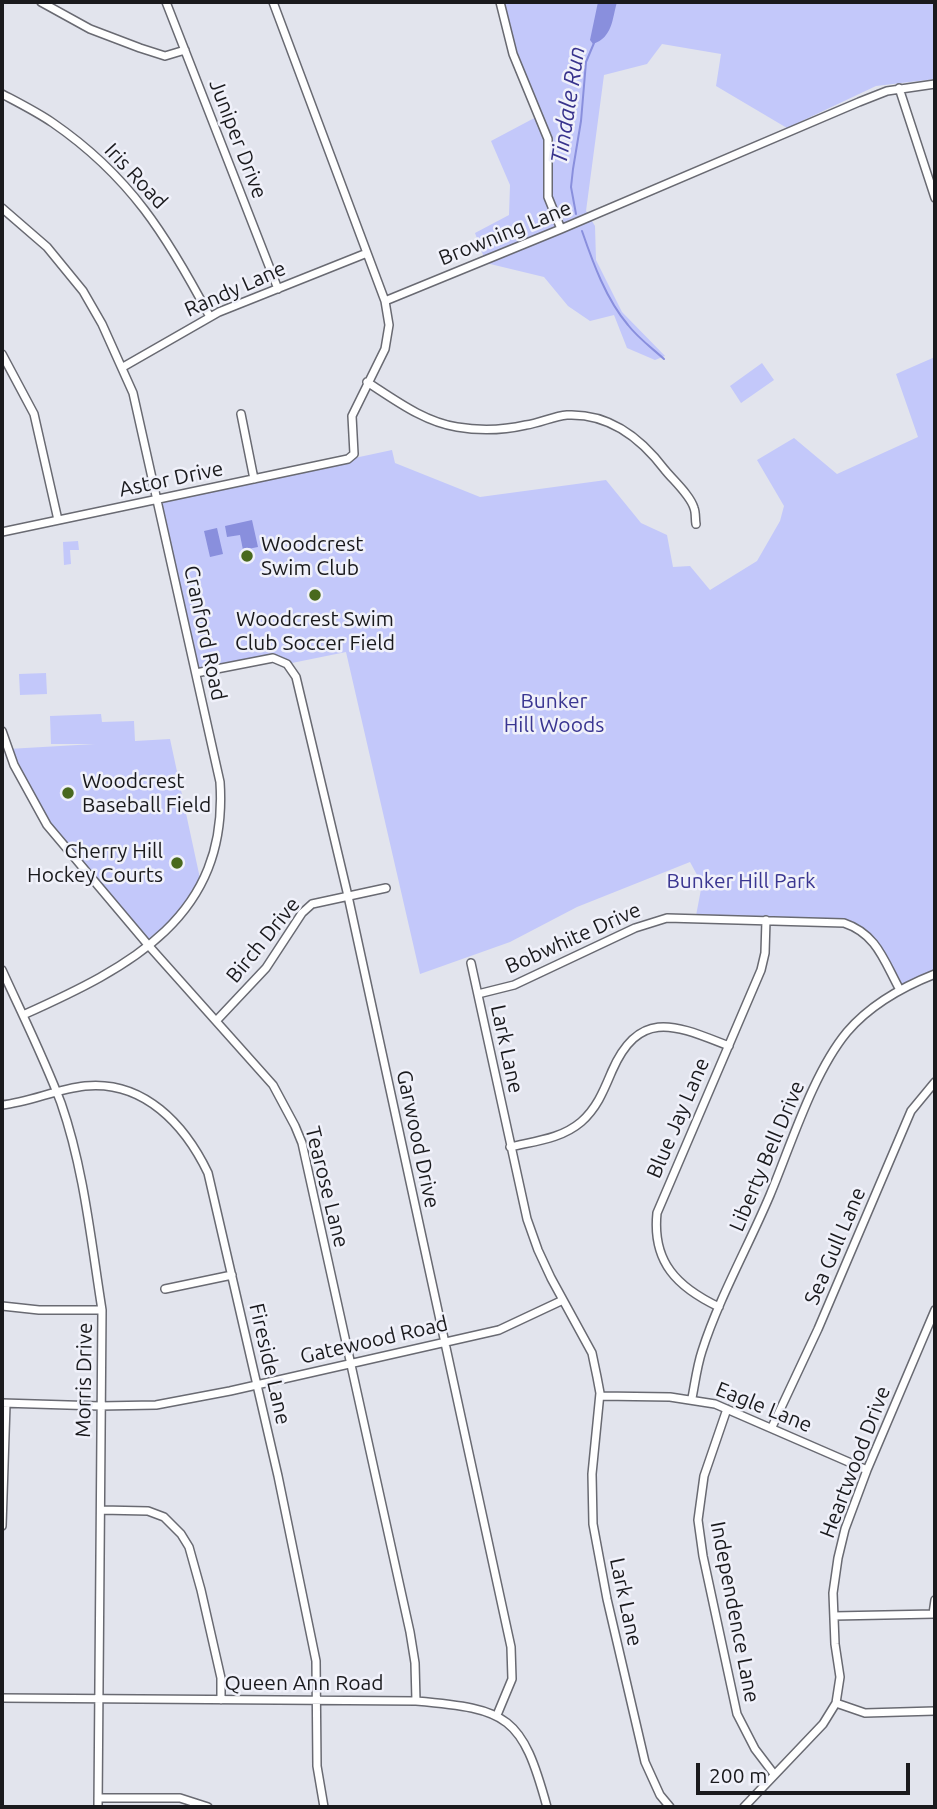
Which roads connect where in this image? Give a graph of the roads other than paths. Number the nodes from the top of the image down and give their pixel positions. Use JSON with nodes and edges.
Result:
{"nodes":[{"id":1,"x":41,"y":2,"type":"edge"},
{"id":2,"x":166,"y":2,"type":"edge"},
{"id":3,"x":273,"y":2,"type":"edge"},
{"id":4,"x":500,"y":2,"type":"edge"},
{"id":5,"x":185,"y":50,"type":"junction"},
{"id":6,"x":935,"y":84,"type":"edge"},
{"id":7,"x":900,"y":88,"type":"junction"},
{"id":8,"x":2,"y":94,"type":"edge"},
{"id":9,"x":935,"y":198,"type":"edge"},
{"id":10,"x":2,"y":208,"type":"edge"},
{"id":11,"x":561,"y":229,"type":"junction"},
{"id":12,"x":367,"y":253,"type":"junction"},
{"id":13,"x":278,"y":289,"type":"junction"},
{"id":14,"x":386,"y":301,"type":"junction"},
{"id":15,"x":210,"y":317,"type":"junction"},
{"id":16,"x":2,"y":354,"type":"edge"},
{"id":17,"x":123,"y":368,"type":"junction"},
{"id":18,"x":367,"y":382,"type":"junction"},
{"id":19,"x":241,"y":414,"type":"dead end"},
{"id":20,"x":254,"y":479,"type":"junction"},
{"id":21,"x":158,"y":500,"type":"junction"},
{"id":22,"x":58,"y":520,"type":"junction"},
{"id":23,"x":696,"y":524,"type":"dead end"},
{"id":24,"x":2,"y":533,"type":"edge"},
{"id":25,"x":196,"y":673,"type":"junction"},
{"id":26,"x":2,"y":731,"type":"edge"},
{"id":27,"x":386,"y":888,"type":"dead end"},
{"id":28,"x":348,"y":896,"type":"junction"},
{"id":29,"x":766,"y":920,"type":"junction"},
{"id":30,"x":149,"y":946,"type":"junction"},
{"id":31,"x":471,"y":963,"type":"dead end"},
{"id":32,"x":2,"y":970,"type":"edge"},
{"id":33,"x":934,"y":977,"type":"edge"},
{"id":34,"x":4,"y":980,"type":"edge"},
{"id":35,"x":900,"y":990,"type":"junction"},
{"id":36,"x":478,"y":994,"type":"junction"},
{"id":37,"x":23,"y":1015,"type":"junction"},
{"id":38,"x":217,"y":1020,"type":"junction"},
{"id":39,"x":729,"y":1046,"type":"junction"},
{"id":40,"x":935,"y":1082,"type":"edge"},
{"id":41,"x":56,"y":1092,"type":"junction"},
{"id":42,"x":2,"y":1105,"type":"edge"},
{"id":43,"x":510,"y":1147,"type":"junction"},
{"id":44,"x":232,"y":1275,"type":"junction"},
{"id":45,"x":165,"y":1289,"type":"dead end"},
{"id":46,"x":563,"y":1300,"type":"junction"},
{"id":47,"x":2,"y":1306,"type":"edge"},
{"id":48,"x":719,"y":1307,"type":"junction"},
{"id":49,"x":102,"y":1310,"type":"junction"},
{"id":50,"x":935,"y":1310,"type":"edge"},
{"id":51,"x":446,"y":1342,"type":"junction"},
{"id":52,"x":351,"y":1363,"type":"junction"},
{"id":53,"x":256,"y":1385,"type":"junction"},
{"id":54,"x":600,"y":1396,"type":"junction"},
{"id":55,"x":692,"y":1398,"type":"junction"},
{"id":56,"x":4,"y":1403,"type":"edge"},
{"id":57,"x":100,"y":1406,"type":"junction"},
{"id":58,"x":727,"y":1409,"type":"junction"},
{"id":59,"x":772,"y":1427,"type":"junction"},
{"id":60,"x":867,"y":1470,"type":"junction"},
{"id":61,"x":101,"y":1510,"type":"junction"},
{"id":62,"x":2,"y":1526,"type":"edge"},
{"id":63,"x":935,"y":1600,"type":"edge"},
{"id":64,"x":934,"y":1614,"type":"edge"},
{"id":65,"x":834,"y":1616,"type":"junction"},
{"id":66,"x":2,"y":1698,"type":"edge"},
{"id":67,"x":99,"y":1699,"type":"junction"},
{"id":68,"x":221,"y":1700,"type":"junction"},
{"id":69,"x":317,"y":1700,"type":"junction"},
{"id":70,"x":416,"y":1701,"type":"junction"},
{"id":71,"x":836,"y":1703,"type":"junction"},
{"id":72,"x":935,"y":1711,"type":"edge"},
{"id":73,"x":497,"y":1715,"type":"junction"},
{"id":74,"x":774,"y":1774,"type":"junction"},
{"id":75,"x":98,"y":1798,"type":"junction"},
{"id":76,"x":98,"y":1807,"type":"edge"},
{"id":77,"x":208,"y":1807,"type":"edge"},
{"id":78,"x":324,"y":1807,"type":"edge"},
{"id":79,"x":547,"y":1807,"type":"edge"},
{"id":80,"x":670,"y":1807,"type":"edge"},
{"id":81,"x":744,"y":1807,"type":"edge"}],
"edges":[{"from":1,"to":5,"type":"street"},
{"from":2,"to":5,"type":"street","name":"Juniper Drive"},
{"from":3,"to":12,"type":"street"},
{"from":4,"to":11,"type":"street"},
{"from":5,"to":13,"type":"street","name":"Juniper Drive"},
{"from":6,"to":7,"type":"street","name":"Browning Lane"},
{"from":7,"to":9,"type":"street"},
{"from":7,"to":11,"type":"street","name":"Browning Lane"},
{"from":8,"to":15,"type":"street","name":"Iris Road"},
{"from":10,"to":17,"type":"street","name":"Cranford Road"},
{"from":11,"to":14,"type":"street","name":"Browning Lane"},
{"from":12,"to":13,"type":"street","name":"Randy Lane"},
{"from":12,"to":14,"type":"street"},
{"from":13,"to":15,"type":"street","name":"Randy Lane"},
{"from":14,"to":18,"type":"street"},
{"from":15,"to":17,"type":"street","name":"Randy Lane"},
{"from":16,"to":22,"type":"street"},
{"from":17,"to":21,"type":"street","name":"Cranford Road"},
{"from":18,"to":20,"type":"street","name":"Astor Drive"},
{"from":18,"to":23,"type":"street"},
{"from":19,"to":20,"type":"street"},
{"from":20,"to":21,"type":"street","name":"Astor Drive"},
{"from":21,"to":22,"type":"street","name":"Astor Drive"},
{"from":21,"to":25,"type":"street","name":"Cranford Road"},
{"from":22,"to":24,"type":"street","name":"Astor Drive"},
{"from":25,"to":28,"type":"street","name":"Garwood Drive"},
{"from":25,"to":30,"type":"street","name":"Cranford Road"},
{"from":26,"to":30,"type":"street","name":"Tearose Lane"},
{"from":27,"to":28,"type":"street","name":"Birch Drive"},
{"from":28,"to":38,"type":"street","name":"Birch Drive"},
{"from":28,"to":51,"type":"street","name":"Garwood Drive"},
{"from":29,"to":35,"type":"street","name":"Bobwhite Drive"},
{"from":29,"to":36,"type":"street","name":"Bobwhite Drive"},
{"from":29,"to":39,"type":"street","name":"Blue Jay Lane"},
{"from":30,"to":37,"type":"street","name":"Cranford Road"},
{"from":30,"to":38,"type":"street","name":"Tearose Lane"},
{"from":31,"to":36,"type":"street","name":"Lark Lane"},
{"from":32,"to":34,"type":"street","name":"Morris Drive"},
{"from":33,"to":35,"type":"street","name":"Liberty Bell Drive"},
{"from":34,"to":37,"type":"street","name":"Morris Drive"},
{"from":35,"to":48,"type":"street","name":"Liberty Bell Drive"},
{"from":36,"to":43,"type":"street","name":"Lark Lane"},
{"from":37,"to":41,"type":"street","name":"Morris Drive"},
{"from":38,"to":52,"type":"street","name":"Tearose Lane"},
{"from":39,"to":43,"type":"street"},
{"from":39,"to":48,"type":"street","name":"Blue Jay Lane"},
{"from":40,"to":59,"type":"street","name":"Sea Gull Lane"},
{"from":41,"to":42,"type":"street","name":"Fireside Lane"},
{"from":41,"to":44,"type":"street","name":"Fireside Lane"},
{"from":41,"to":49,"type":"street","name":"Morris Drive"},
{"from":43,"to":46,"type":"street","name":"Lark Lane"},
{"from":44,"to":45,"type":"street"},
{"from":44,"to":53,"type":"street","name":"Fireside Lane"},
{"from":46,"to":51,"type":"street","name":"Gatewood Road"},
{"from":46,"to":54,"type":"street"},
{"from":47,"to":49,"type":"street"},
{"from":48,"to":55,"type":"street","name":"Liberty Bell Drive"},
{"from":49,"to":57,"type":"street","name":"Morris Drive"},
{"from":50,"to":60,"type":"street","name":"Heartwood Drive"},
{"from":51,"to":52,"type":"street","name":"Gatewood Road"},
{"from":51,"to":73,"type":"street","name":"Garwood Drive"},
{"from":52,"to":53,"type":"street","name":"Gatewood Road"},
{"from":52,"to":70,"type":"street","name":"Tearose Lane"},
{"from":53,"to":57,"type":"street","name":"Gatewood Road"},
{"from":53,"to":69,"type":"street","name":"Fireside Lane"},
{"from":54,"to":55,"type":"street","name":"Eagle Lane"},
{"from":54,"to":80,"type":"street","name":"Lark Lane"},
{"from":55,"to":58,"type":"street","name":"Eagle Lane"},
{"from":56,"to":57,"type":"street","name":"Gatewood Road"},
{"from":56,"to":62,"type":"street"},
{"from":57,"to":61,"type":"street","name":"Morris Drive"},
{"from":58,"to":59,"type":"street","name":"Eagle Lane"},
{"from":58,"to":74,"type":"street","name":"Independence Lane"},
{"from":59,"to":60,"type":"street","name":"Eagle Lane"},
{"from":60,"to":65,"type":"street","name":"Heartwood Drive"},
{"from":61,"to":67,"type":"street","name":"Morris Drive"},
{"from":61,"to":68,"type":"street"},
{"from":63,"to":64,"type":"street"},
{"from":64,"to":65,"type":"street"},
{"from":65,"to":71,"type":"street","name":"Heartwood Drive"},
{"from":66,"to":67,"type":"street","name":"Queen Ann Road"},
{"from":67,"to":68,"type":"street","name":"Queen Ann Road"},
{"from":67,"to":75,"type":"street","name":"Morris Drive"},
{"from":68,"to":69,"type":"street","name":"Queen Ann Road"},
{"from":69,"to":70,"type":"street","name":"Queen Ann Road"},
{"from":69,"to":78,"type":"street","name":"Fireside Lane"},
{"from":70,"to":73,"type":"street","name":"Queen Ann Road"},
{"from":71,"to":72,"type":"street"},
{"from":71,"to":74,"type":"street"},
{"from":73,"to":79,"type":"street","name":"Queen Ann Road"},
{"from":74,"to":81,"type":"street"},
{"from":75,"to":76,"type":"street","name":"Morris Drive"},
{"from":75,"to":77,"type":"street"}]}
